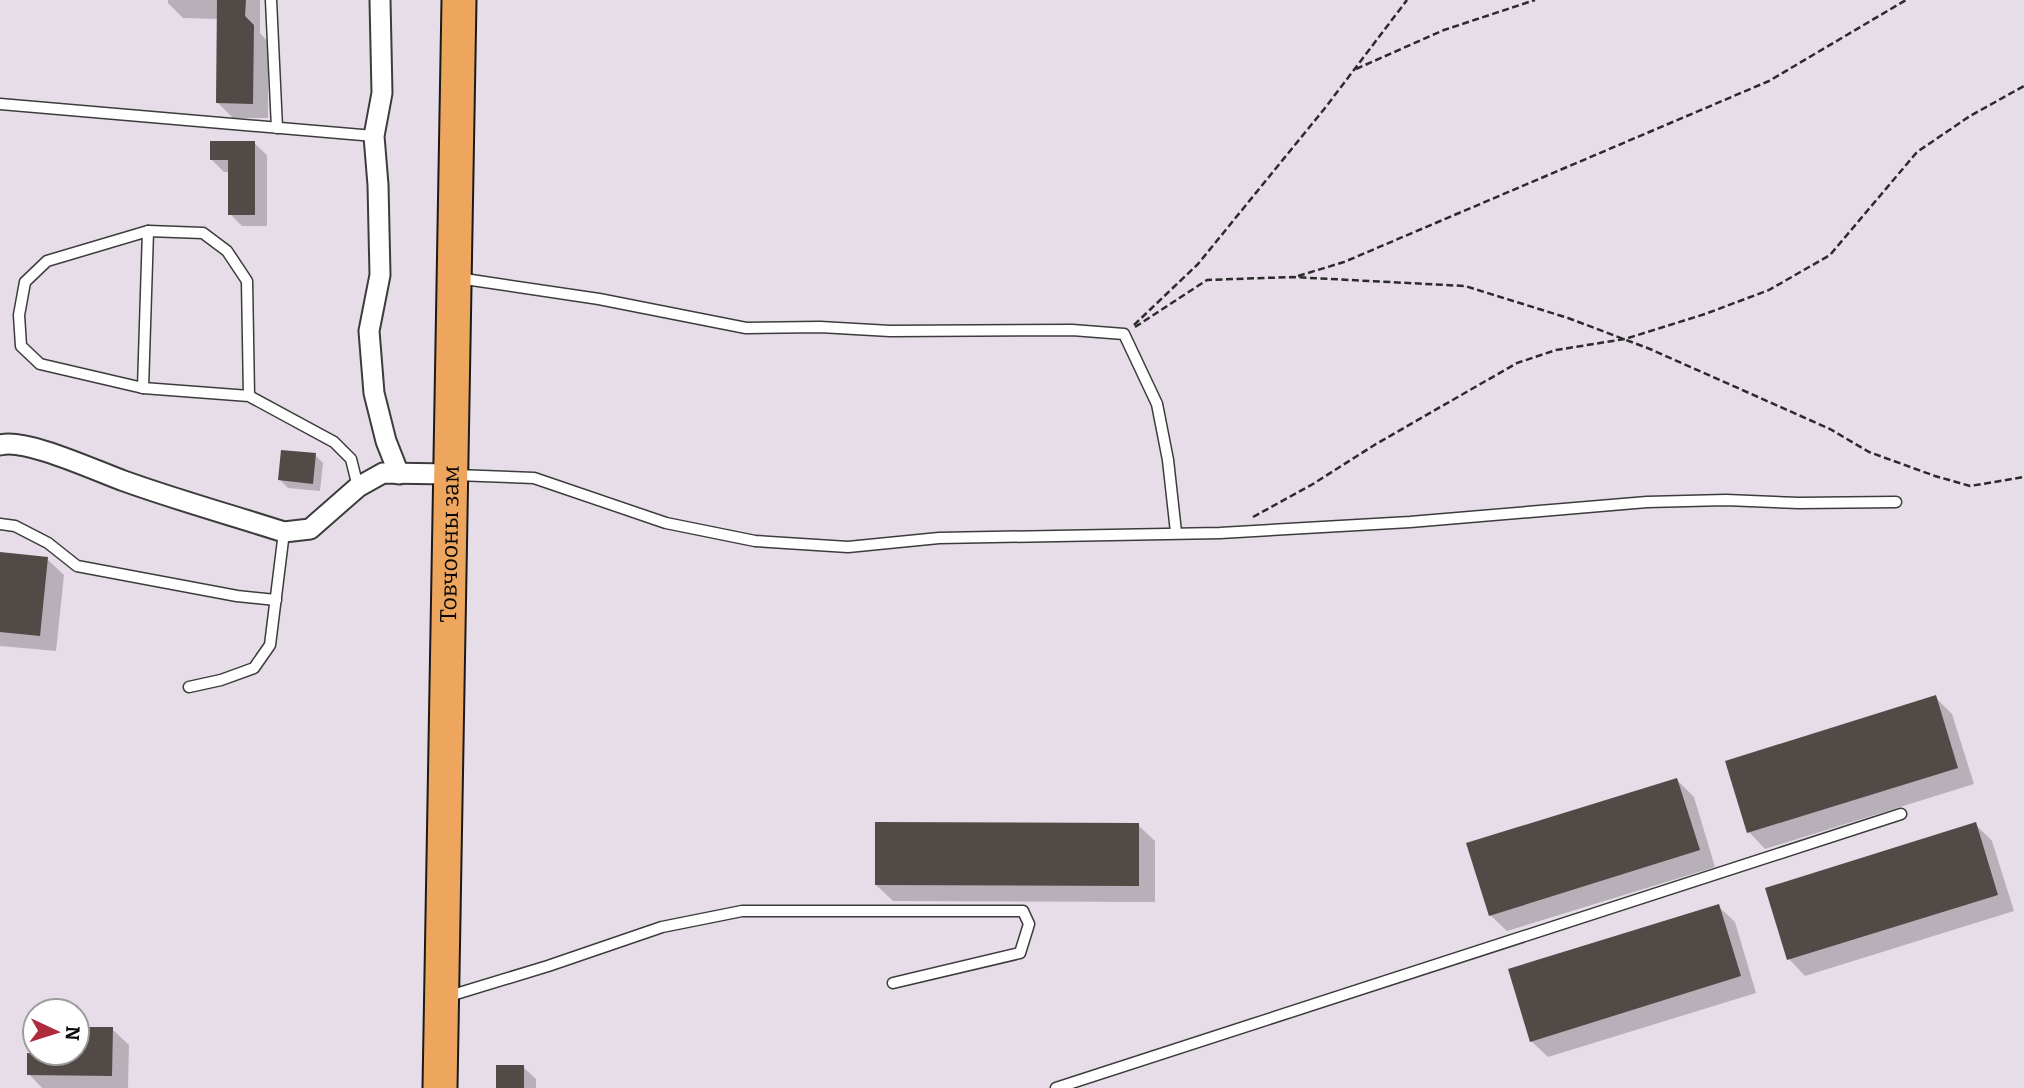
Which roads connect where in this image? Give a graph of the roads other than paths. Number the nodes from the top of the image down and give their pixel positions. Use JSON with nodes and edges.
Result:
{"nodes":[{"id":1,"x":271,"y":0,"type":"edge"},
{"id":2,"x":380,"y":0,"type":"edge"},
{"id":3,"x":438,"y":0,"type":"edge"},
{"id":4,"x":459,"y":0,"type":"edge"},
{"id":5,"x":0,"y":104,"type":"edge"},
{"id":6,"x":277,"y":128,"type":"junction"},
{"id":7,"x":374,"y":136,"type":"junction"},
{"id":8,"x":148,"y":231,"type":"junction"},
{"id":9,"x":455,"y":278,"type":"junction"},
{"id":10,"x":143,"y":388,"type":"junction"},
{"id":11,"x":249,"y":396,"type":"junction"},
{"id":12,"x":0,"y":445,"type":"edge"},
{"id":13,"x":427,"y":474,"type":"junction"},
{"id":14,"x":358,"y":487,"type":"junction"},
{"id":15,"x":1896,"y":502,"type":"dead end"},
{"id":16,"x":0,"y":524,"type":"edge"},
{"id":17,"x":284,"y":532,"type":"junction"},
{"id":18,"x":1177,"y":532,"type":"junction"},
{"id":19,"x":276,"y":600,"type":"junction"},
{"id":20,"x":189,"y":687,"type":"dead end"},
{"id":21,"x":1901,"y":814,"type":"dead end"},
{"id":22,"x":893,"y":983,"type":"dead end"},
{"id":23,"x":442,"y":998,"type":"junction"},
{"id":24,"x":419,"y":1088,"type":"edge"},
{"id":25,"x":440,"y":1088,"type":"edge"},
{"id":26,"x":1056,"y":1088,"type":"edge"}],
"edges":[{"from":1,"to":6,"type":"lane"},
{"from":2,"to":7,"type":"street"},
{"from":3,"to":13,"type":"highway","name":"Товчооны зам"},
{"from":4,"to":9,"type":"highway","name":"Товчооны зам"},
{"from":5,"to":6,"type":"lane"},
{"from":6,"to":7,"type":"lane"},
{"from":7,"to":13,"type":"street"},
{"from":8,"to":10,"type":"lane"},
{"from":8,"to":10,"type":"lane"},
{"from":8,"to":11,"type":"lane"},
{"from":9,"to":13,"type":"highway","name":"Товчооны зам"},
{"from":9,"to":18,"type":"lane"},
{"from":10,"to":11,"type":"lane"},
{"from":11,"to":14,"type":"lane"},
{"from":12,"to":17,"type":"street"},
{"from":13,"to":14,"type":"street"},
{"from":13,"to":18,"type":"lane"},
{"from":13,"to":23,"type":"highway","name":"Товчооны зам"},
{"from":13,"to":24,"type":"highway","name":"Товчооны зам"},
{"from":14,"to":17,"type":"street"},
{"from":15,"to":18,"type":"lane"},
{"from":16,"to":19,"type":"lane"},
{"from":17,"to":19,"type":"lane"},
{"from":19,"to":20,"type":"lane"},
{"from":21,"to":26,"type":"lane"},
{"from":22,"to":23,"type":"lane"},
{"from":23,"to":25,"type":"highway","name":"Товчооны зам"}]}
